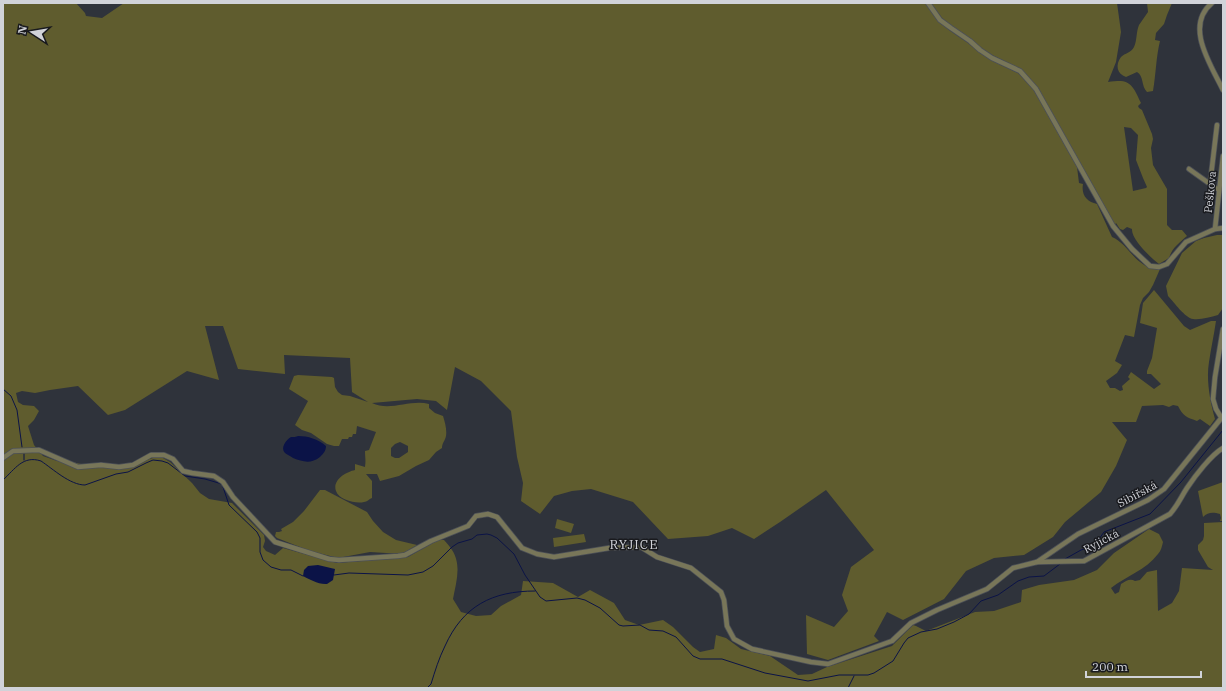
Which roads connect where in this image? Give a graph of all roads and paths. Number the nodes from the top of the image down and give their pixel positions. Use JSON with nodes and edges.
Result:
{"nodes":[{"id":1,"x":928,"y":3,"type":"edge"},
{"id":2,"x":1212,"y":3,"type":"edge"},
{"id":3,"x":1223,"y":90,"type":"edge"},
{"id":4,"x":1217,"y":124,"type":"dead end"},
{"id":5,"x":1223,"y":156,"type":"edge"},
{"id":6,"x":1190,"y":169,"type":"dead end"},
{"id":7,"x":1210,"y":184,"type":"junction"},
{"id":8,"x":1219,"y":190,"type":"junction"},
{"id":9,"x":1223,"y":228,"type":"edge"},
{"id":10,"x":1215,"y":229,"type":"junction"},
{"id":11,"x":1223,"y":329,"type":"edge"},
{"id":12,"x":1222,"y":417,"type":"edge"},
{"id":13,"x":1223,"y":448,"type":"edge"},
{"id":14,"x":3,"y":458,"type":"edge"},
{"id":15,"x":1037,"y":562,"type":"junction"}],
"edges":[{"from":1,"to":10,"type":"street"},
{"from":2,"to":3,"type":"street"},
{"from":4,"to":7,"type":"street"},
{"from":5,"to":8,"type":"street","name":"Peškova"},
{"from":6,"to":7,"type":"street"},
{"from":7,"to":8,"type":"street"},
{"from":8,"to":10,"type":"street","name":"Peškova"},
{"from":9,"to":10,"type":"street"},
{"from":11,"to":12,"type":"street"},
{"from":12,"to":15,"type":"street","name":"Sibiřská"},
{"from":13,"to":15,"type":"street","name":"Ryjická"},
{"from":14,"to":15,"type":"street","name":"Ryjická"}]}
